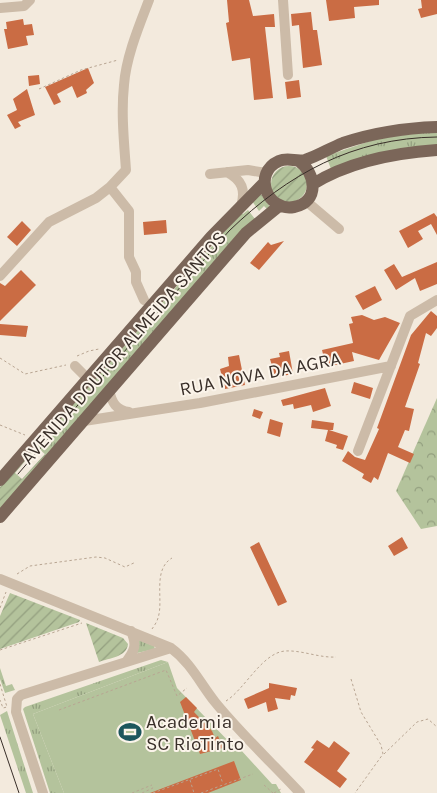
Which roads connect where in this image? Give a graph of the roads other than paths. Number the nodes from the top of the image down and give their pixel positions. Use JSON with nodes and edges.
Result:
{"nodes":[{"id":1,"x":30,"y":0,"type":"edge"},
{"id":2,"x":149,"y":0,"type":"edge"},
{"id":3,"x":283,"y":0,"type":"edge"},
{"id":4,"x":0,"y":8,"type":"edge"},
{"id":5,"x":288,"y":75,"type":"dead end"},
{"id":6,"x":437,"y":127,"type":"edge"},
{"id":7,"x":437,"y":150,"type":"edge"},
{"id":8,"x":299,"y":161,"type":"junction"},
{"id":9,"x":227,"y":172,"type":"junction"},
{"id":10,"x":210,"y":174,"type":"dead end"},
{"id":11,"x":265,"y":178,"type":"junction"},
{"id":12,"x":313,"y":184,"type":"junction"},
{"id":13,"x":110,"y":187,"type":"junction"},
{"id":14,"x":306,"y":202,"type":"junction"},
{"id":15,"x":241,"y":206,"type":"junction"},
{"id":16,"x":279,"y":206,"type":"junction"},
{"id":17,"x":339,"y":229,"type":"dead end"},
{"id":18,"x":0,"y":276,"type":"edge"},
{"id":19,"x":144,"y":300,"type":"dead end"},
{"id":20,"x":437,"y":300,"type":"edge"},
{"id":21,"x":74,"y":362,"type":"road end"},
{"id":22,"x":391,"y":366,"type":"junction"},
{"id":23,"x":88,"y":379,"type":"junction"},
{"id":24,"x":109,"y":390,"type":"junction"},
{"id":25,"x":135,"y":412,"type":"junction"},
{"id":26,"x":84,"y":420,"type":"junction"},
{"id":27,"x":358,"y":451,"type":"dead end"},
{"id":28,"x":0,"y":480,"type":"edge"},
{"id":29,"x":0,"y":517,"type":"edge"},
{"id":30,"x":0,"y":579,"type":"edge"},
{"id":31,"x":131,"y":631,"type":"junction"},
{"id":32,"x":171,"y":648,"type":"junction"},
{"id":33,"x":126,"y":662,"type":"junction"},
{"id":34,"x":43,"y":793,"type":"edge"},
{"id":35,"x":300,"y":793,"type":"edge"}],
"edges":[{"from":1,"to":4,"type":"street"},
{"from":2,"to":13,"type":"street"},
{"from":3,"to":5,"type":"street"},
{"from":6,"to":8,"type":"main road"},
{"from":7,"to":12,"type":"main road"},
{"from":8,"to":11,"type":"main road"},
{"from":8,"to":12,"type":"main road"},
{"from":9,"to":10,"type":"street"},
{"from":9,"to":11,"type":"street"},
{"from":9,"to":15,"type":"street"},
{"from":11,"to":15,"type":"main road","name":"AVENIDA DOUTOR ALMEIDA SANTOS"},
{"from":11,"to":16,"type":"main road"},
{"from":12,"to":14,"type":"main road"},
{"from":13,"to":18,"type":"street"},
{"from":13,"to":19,"type":"street"},
{"from":14,"to":16,"type":"main road"},
{"from":14,"to":17,"type":"street"},
{"from":15,"to":23,"type":"main road","name":"AVENIDA DOUTOR ALMEIDA SANTOS"},
{"from":16,"to":24,"type":"main road","name":"AVENIDA DOUTOR ALMEIDA SANTOS"},
{"from":20,"to":22,"type":"street"},
{"from":21,"to":23,"type":"street"},
{"from":22,"to":25,"type":"street","name":"RUA NOVA DA AGRA"},
{"from":22,"to":27,"type":"street"},
{"from":23,"to":28,"type":"main road","name":"AVENIDA DOUTOR ALMEIDA SANTOS"},
{"from":24,"to":25,"type":"street","name":"RUA NOVA DA AGRA"},
{"from":24,"to":26,"type":"main road","name":"AVENIDA DOUTOR ALMEIDA SANTOS"},
{"from":25,"to":26,"type":"street","name":"RUA NOVA DA AGRA"},
{"from":26,"to":29,"type":"main road","name":"AVENIDA DOUTOR ALMEIDA SANTOS"},
{"from":30,"to":31,"type":"street"},
{"from":31,"to":32,"type":"street"},
{"from":31,"to":33,"type":"street"},
{"from":32,"to":33,"type":"street"},
{"from":32,"to":35,"type":"street"},
{"from":33,"to":34,"type":"street"}]}
